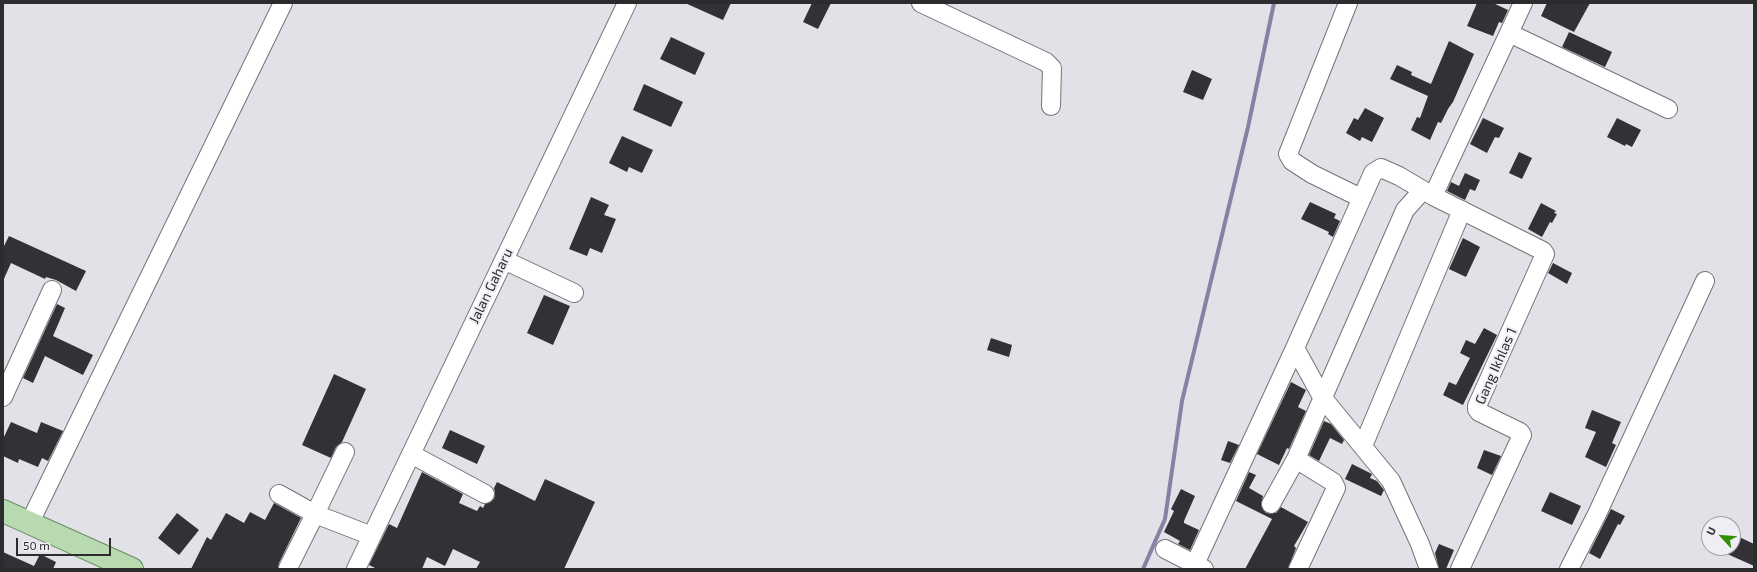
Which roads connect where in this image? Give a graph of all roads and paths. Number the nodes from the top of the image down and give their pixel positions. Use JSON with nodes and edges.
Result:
{"nodes":[{"id":1,"x":283,"y":3,"type":"edge"},
{"id":2,"x":627,"y":3,"type":"edge"},
{"id":3,"x":921,"y":3,"type":"edge"},
{"id":4,"x":1348,"y":3,"type":"edge"},
{"id":5,"x":1523,"y":3,"type":"edge"},
{"id":6,"x":1509,"y":33,"type":"junction"},
{"id":7,"x":1050,"y":106,"type":"dead end"},
{"id":8,"x":1668,"y":109,"type":"dead end"},
{"id":9,"x":1428,"y":193,"type":"junction"},
{"id":10,"x":1361,"y":198,"type":"junction"},
{"id":11,"x":1462,"y":210,"type":"junction"},
{"id":12,"x":504,"y":260,"type":"junction"},
{"id":13,"x":1705,"y":281,"type":"dead end"},
{"id":14,"x":52,"y":290,"type":"dead end"},
{"id":15,"x":574,"y":293,"type":"dead end"},
{"id":16,"x":1295,"y":348,"type":"junction"},
{"id":17,"x":3,"y":397,"type":"edge"},
{"id":18,"x":1322,"y":397,"type":"junction"},
{"id":19,"x":1362,"y":446,"type":"junction"},
{"id":20,"x":345,"y":452,"type":"dead end"},
{"id":21,"x":411,"y":454,"type":"junction"},
{"id":22,"x":1296,"y":459,"type":"junction"},
{"id":23,"x":279,"y":494,"type":"dead end"},
{"id":24,"x":485,"y":494,"type":"dead end"},
{"id":25,"x":1271,"y":504,"type":"dead end"},
{"id":26,"x":3,"y":511,"type":"edge"},
{"id":27,"x":315,"y":514,"type":"junction"},
{"id":28,"x":30,"y":522,"type":"junction"},
{"id":29,"x":372,"y":536,"type":"junction"},
{"id":30,"x":1165,"y":549,"type":"dead end"},
{"id":31,"x":1200,"y":566,"type":"edge"},
{"id":32,"x":288,"y":568,"type":"dead end"},
{"id":33,"x":132,"y":569,"type":"edge"},
{"id":34,"x":356,"y":569,"type":"edge"},
{"id":35,"x":1298,"y":569,"type":"edge"},
{"id":36,"x":1429,"y":569,"type":"edge"},
{"id":37,"x":1460,"y":569,"type":"edge"},
{"id":38,"x":1569,"y":569,"type":"edge"}],
"edges":[{"from":1,"to":28,"type":"street"},
{"from":2,"to":12,"type":"street","name":"Jalan Gaharu"},
{"from":3,"to":7,"type":"street"},
{"from":4,"to":10,"type":"street"},
{"from":5,"to":6,"type":"street"},
{"from":6,"to":8,"type":"street"},
{"from":6,"to":9,"type":"street"},
{"from":9,"to":10,"type":"street","name":"Gang Ikhlas 1"},
{"from":9,"to":11,"type":"street","name":"Gang Ikhlas 1"},
{"from":9,"to":18,"type":"street"},
{"from":10,"to":16,"type":"street"},
{"from":11,"to":19,"type":"street"},
{"from":11,"to":37,"type":"street","name":"Gang Ikhlas 1"},
{"from":12,"to":15,"type":"street"},
{"from":12,"to":21,"type":"street","name":"Jalan Gaharu"},
{"from":13,"to":38,"type":"street"},
{"from":14,"to":17,"type":"street"},
{"from":16,"to":18,"type":"street"},
{"from":16,"to":31,"type":"street"},
{"from":18,"to":19,"type":"street"},
{"from":18,"to":22,"type":"street"},
{"from":19,"to":36,"type":"street"},
{"from":20,"to":27,"type":"street"},
{"from":21,"to":24,"type":"street"},
{"from":21,"to":29,"type":"street","name":"Jalan Gaharu"},
{"from":22,"to":25,"type":"street"},
{"from":22,"to":35,"type":"street"},
{"from":23,"to":27,"type":"street"},
{"from":26,"to":28,"type":"main road"},
{"from":27,"to":29,"type":"street"},
{"from":27,"to":32,"type":"street"},
{"from":28,"to":33,"type":"main road"},
{"from":29,"to":34,"type":"street","name":"Jalan Gaharu"},
{"from":30,"to":31,"type":"street"}]}
